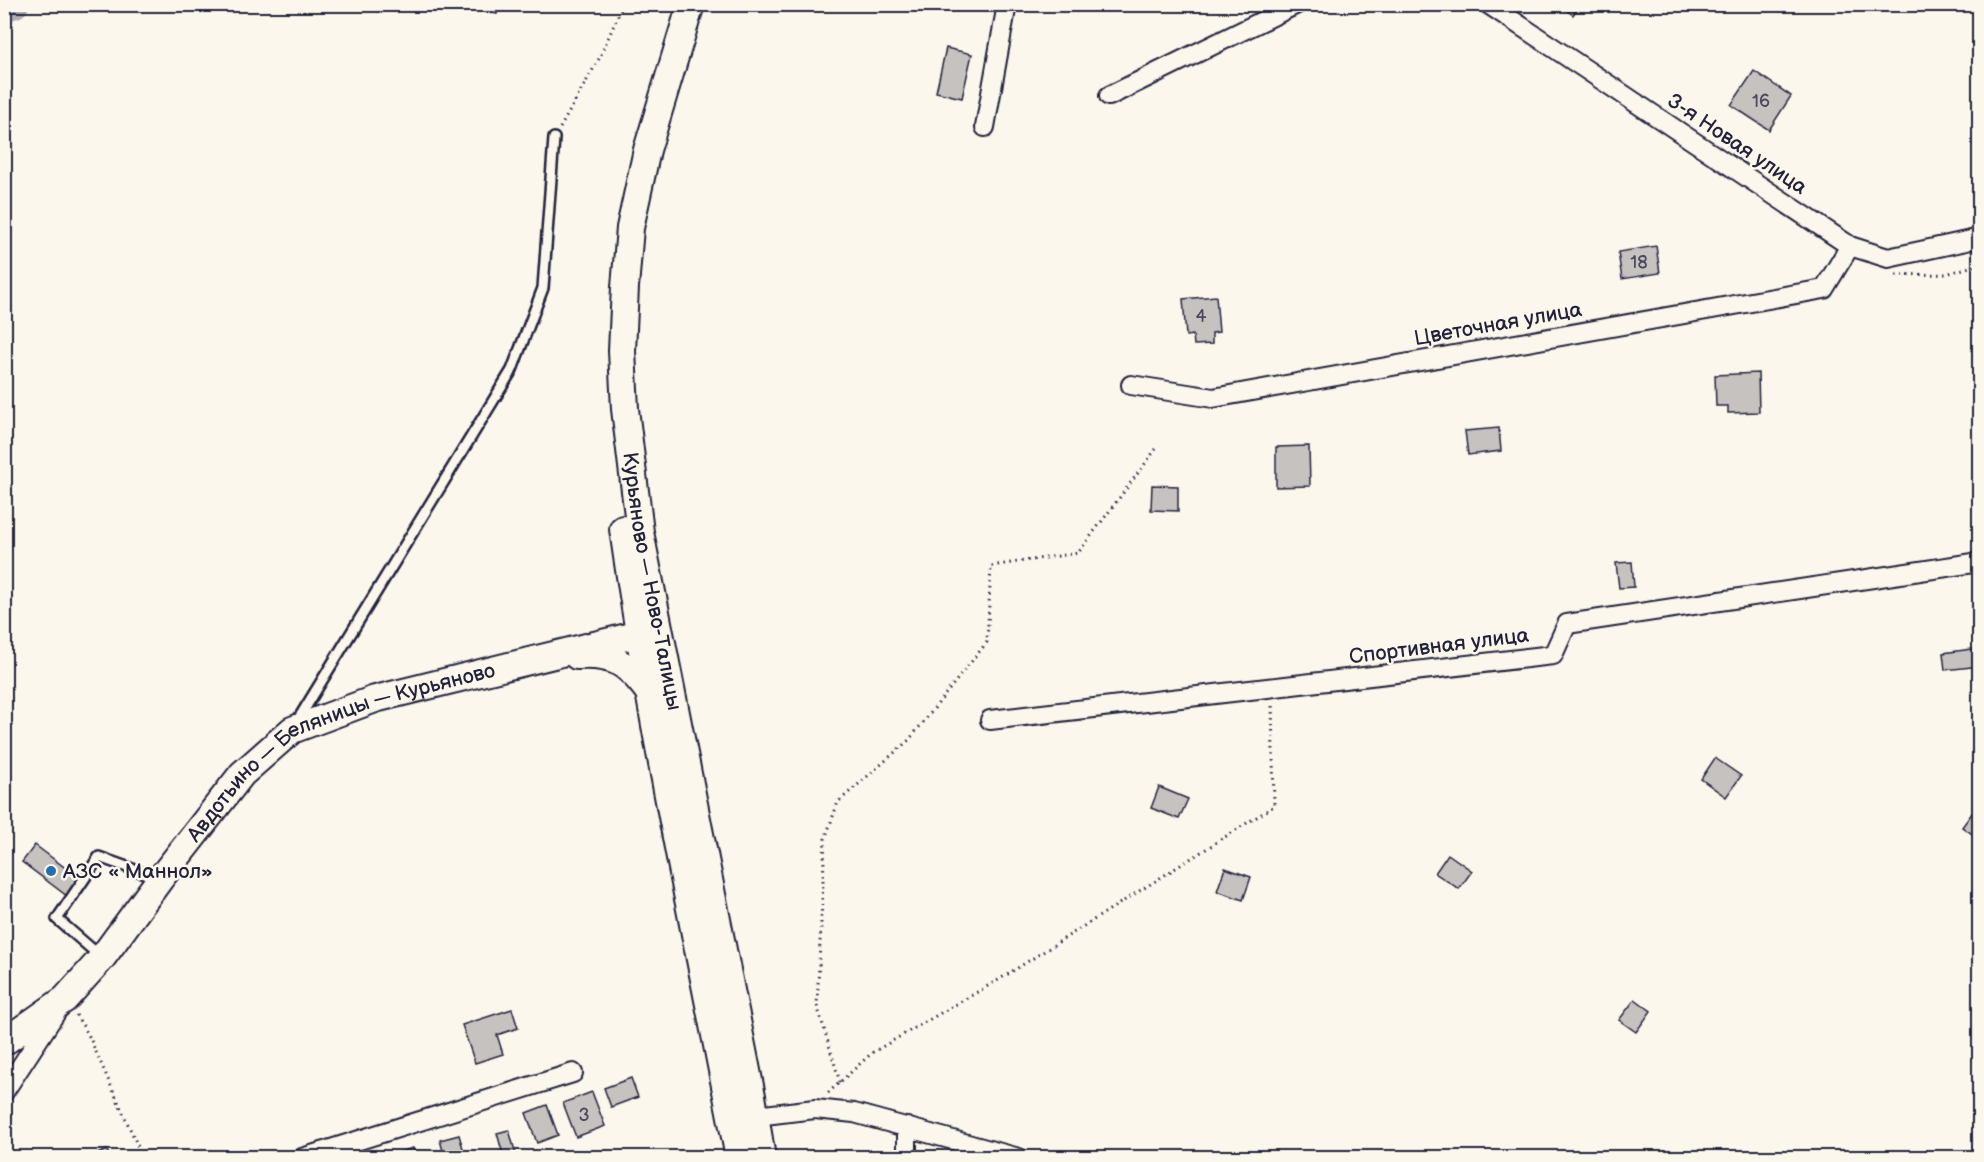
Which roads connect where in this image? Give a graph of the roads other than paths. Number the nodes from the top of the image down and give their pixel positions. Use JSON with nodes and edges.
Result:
{"nodes":[{"id":1,"x":674,"y":4,"type":"edge"},
{"id":2,"x":691,"y":4,"type":"edge"},
{"id":3,"x":1008,"y":4,"type":"edge"},
{"id":4,"x":1297,"y":4,"type":"edge"},
{"id":5,"x":1488,"y":4,"type":"edge"},
{"id":6,"x":1109,"y":96,"type":"dead end"},
{"id":7,"x":985,"y":127,"type":"dead end"},
{"id":8,"x":554,"y":138,"type":"road end"},
{"id":9,"x":1980,"y":238,"type":"edge"},
{"id":10,"x":1850,"y":246,"type":"junction"},
{"id":11,"x":1131,"y":385,"type":"dead end"},
{"id":12,"x":624,"y":536,"type":"junction"},
{"id":13,"x":1980,"y":562,"type":"edge"},
{"id":14,"x":649,"y":631,"type":"junction"},
{"id":15,"x":538,"y":659,"type":"junction"},
{"id":16,"x":648,"y":691,"type":"junction"},
{"id":17,"x":990,"y":720,"type":"dead end"},
{"id":18,"x":292,"y":730,"type":"junction"},
{"id":19,"x":160,"y":879,"type":"junction"},
{"id":20,"x":102,"y":958,"type":"junction"},
{"id":21,"x":65,"y":999,"type":"junction"},
{"id":22,"x":4,"y":1041,"type":"edge"},
{"id":23,"x":573,"y":1073,"type":"dead end"},
{"id":24,"x":4,"y":1092,"type":"edge"},
{"id":25,"x":756,"y":1116,"type":"junction"},
{"id":26,"x":906,"y":1127,"type":"junction"},
{"id":27,"x":302,"y":1158,"type":"edge"},
{"id":28,"x":739,"y":1158,"type":"edge"},
{"id":29,"x":762,"y":1158,"type":"edge"},
{"id":30,"x":907,"y":1158,"type":"edge"},
{"id":31,"x":1019,"y":1158,"type":"edge"}],
"edges":[{"from":1,"to":12,"type":"main road","name":"Курьяново — Ново-Талицы"},
{"from":2,"to":14,"type":"main road","name":"Курьяново — Ново-Талицы"},
{"from":3,"to":7,"type":"street"},
{"from":4,"to":6,"type":"street"},
{"from":5,"to":10,"type":"street","name":"3-я Новая улица"},
{"from":8,"to":18,"type":"lane"},
{"from":9,"to":10,"type":"street","name":"3-я Новая улица"},
{"from":10,"to":11,"type":"street","name":"Цветочная улица"},
{"from":12,"to":14,"type":"main road","name":"Курьяново — Ново-Талицы"},
{"from":12,"to":15,"type":"main road"},
{"from":13,"to":17,"type":"street","name":"Спортивная улица"},
{"from":14,"to":15,"type":"main road","name":"Авдотьино — Беляницы — Курьяново"},
{"from":14,"to":16,"type":"main road","name":"Курьяново — Ново-Талицы"},
{"from":14,"to":25,"type":"main road","name":"Курьяново — Ново-Талицы"},
{"from":15,"to":16,"type":"main road"},
{"from":15,"to":18,"type":"main road","name":"Авдотьино — Беляницы — Курьяново"},
{"from":16,"to":28,"type":"main road","name":"Курьяново — Ново-Талицы"},
{"from":18,"to":19,"type":"main road","name":"Авдотьино — Беляницы — Курьяново"},
{"from":19,"to":20,"type":"main road","name":"Авдотьино — Беляницы — Курьяново"},
{"from":19,"to":20,"type":"lane"},
{"from":20,"to":21,"type":"main road","name":"Авдотьино — Беляницы — Курьяново"},
{"from":21,"to":22,"type":"main road","name":"Авдотьино — Беляницы — Курьяново"},
{"from":21,"to":24,"type":"street"},
{"from":23,"to":27,"type":"street"},
{"from":25,"to":26,"type":"street"},
{"from":25,"to":29,"type":"main road","name":"Курьяново — Ново-Талицы"},
{"from":26,"to":30,"type":"street"},
{"from":26,"to":31,"type":"street"}]}
